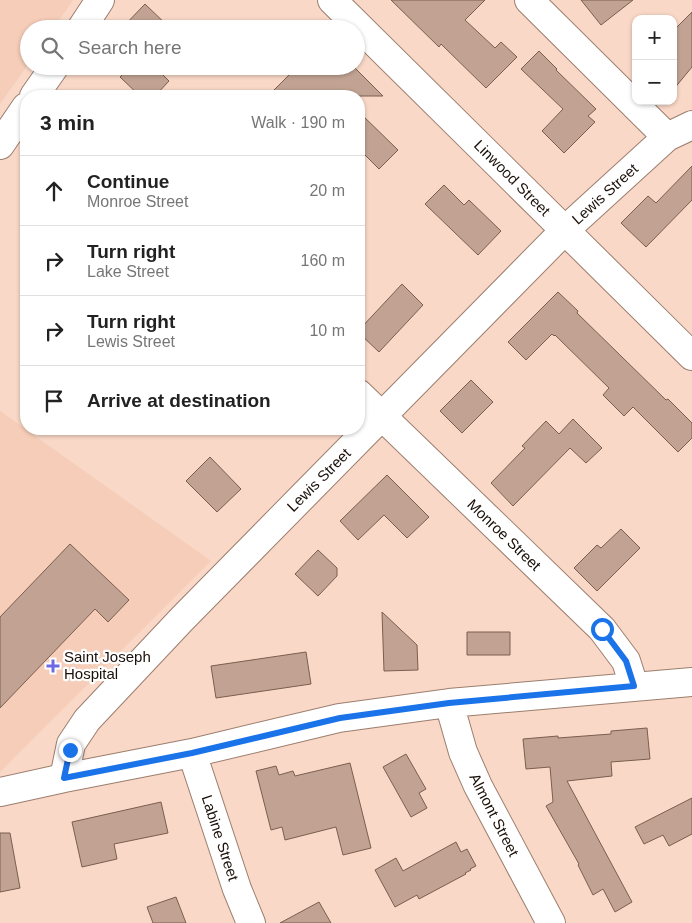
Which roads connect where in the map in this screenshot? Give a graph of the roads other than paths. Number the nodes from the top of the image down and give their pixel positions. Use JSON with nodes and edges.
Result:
{"nodes":[{"id":1,"x":100,"y":0,"type":"edge"},
{"id":2,"x":332,"y":0,"type":"edge"},
{"id":3,"x":530,"y":0,"type":"edge"},
{"id":4,"x":87,"y":20,"type":"edge"},
{"id":5,"x":352,"y":20,"type":"edge"},
{"id":6,"x":365,"y":33,"type":"edge"},
{"id":7,"x":20,"y":119,"type":"edge"},
{"id":8,"x":692,"y":125,"type":"edge"},
{"id":9,"x":666,"y":137,"type":"junction"},
{"id":10,"x":0,"y":145,"type":"edge"},
{"id":11,"x":564,"y":231,"type":"junction"},
{"id":12,"x":692,"y":356,"type":"edge"},
{"id":13,"x":365,"y":400,"type":"edge"},
{"id":14,"x":382,"y":416,"type":"junction"},
{"id":15,"x":365,"y":433,"type":"edge"},
{"id":16,"x":363,"y":435,"type":"edge"},
{"id":17,"x":692,"y":682,"type":"edge"},
{"id":18,"x":634,"y":686,"type":"junction"},
{"id":19,"x":449,"y":703,"type":"junction"},
{"id":20,"x":192,"y":753,"type":"junction"},
{"id":21,"x":64,"y":778,"type":"junction"},
{"id":22,"x":0,"y":792,"type":"edge"},
{"id":23,"x":251,"y":923,"type":"edge"},
{"id":24,"x":551,"y":923,"type":"edge"}],
"edges":[{"from":1,"to":4,"type":"street"},
{"from":2,"to":5,"type":"street","name":"Linwood Street"},
{"from":3,"to":9,"type":"street"},
{"from":6,"to":11,"type":"street","name":"Linwood Street"},
{"from":7,"to":10,"type":"street"},
{"from":8,"to":9,"type":"street","name":"Lewis Street"},
{"from":9,"to":11,"type":"street","name":"Lewis Street"},
{"from":11,"to":12,"type":"street","name":"Linwood Street"},
{"from":11,"to":14,"type":"street","name":"Lewis Street"},
{"from":13,"to":14,"type":"street","name":"Monroe Street"},
{"from":14,"to":15,"type":"street","name":"Lewis Street"},
{"from":14,"to":18,"type":"street","name":"Monroe Street"},
{"from":16,"to":21,"type":"street","name":"Lewis Street"},
{"from":17,"to":18,"type":"street"},
{"from":18,"to":19,"type":"street"},
{"from":19,"to":20,"type":"street"},
{"from":19,"to":24,"type":"street","name":"Almont Street"},
{"from":20,"to":21,"type":"street"},
{"from":20,"to":23,"type":"street","name":"Labine Street"},
{"from":21,"to":22,"type":"street"}]}
